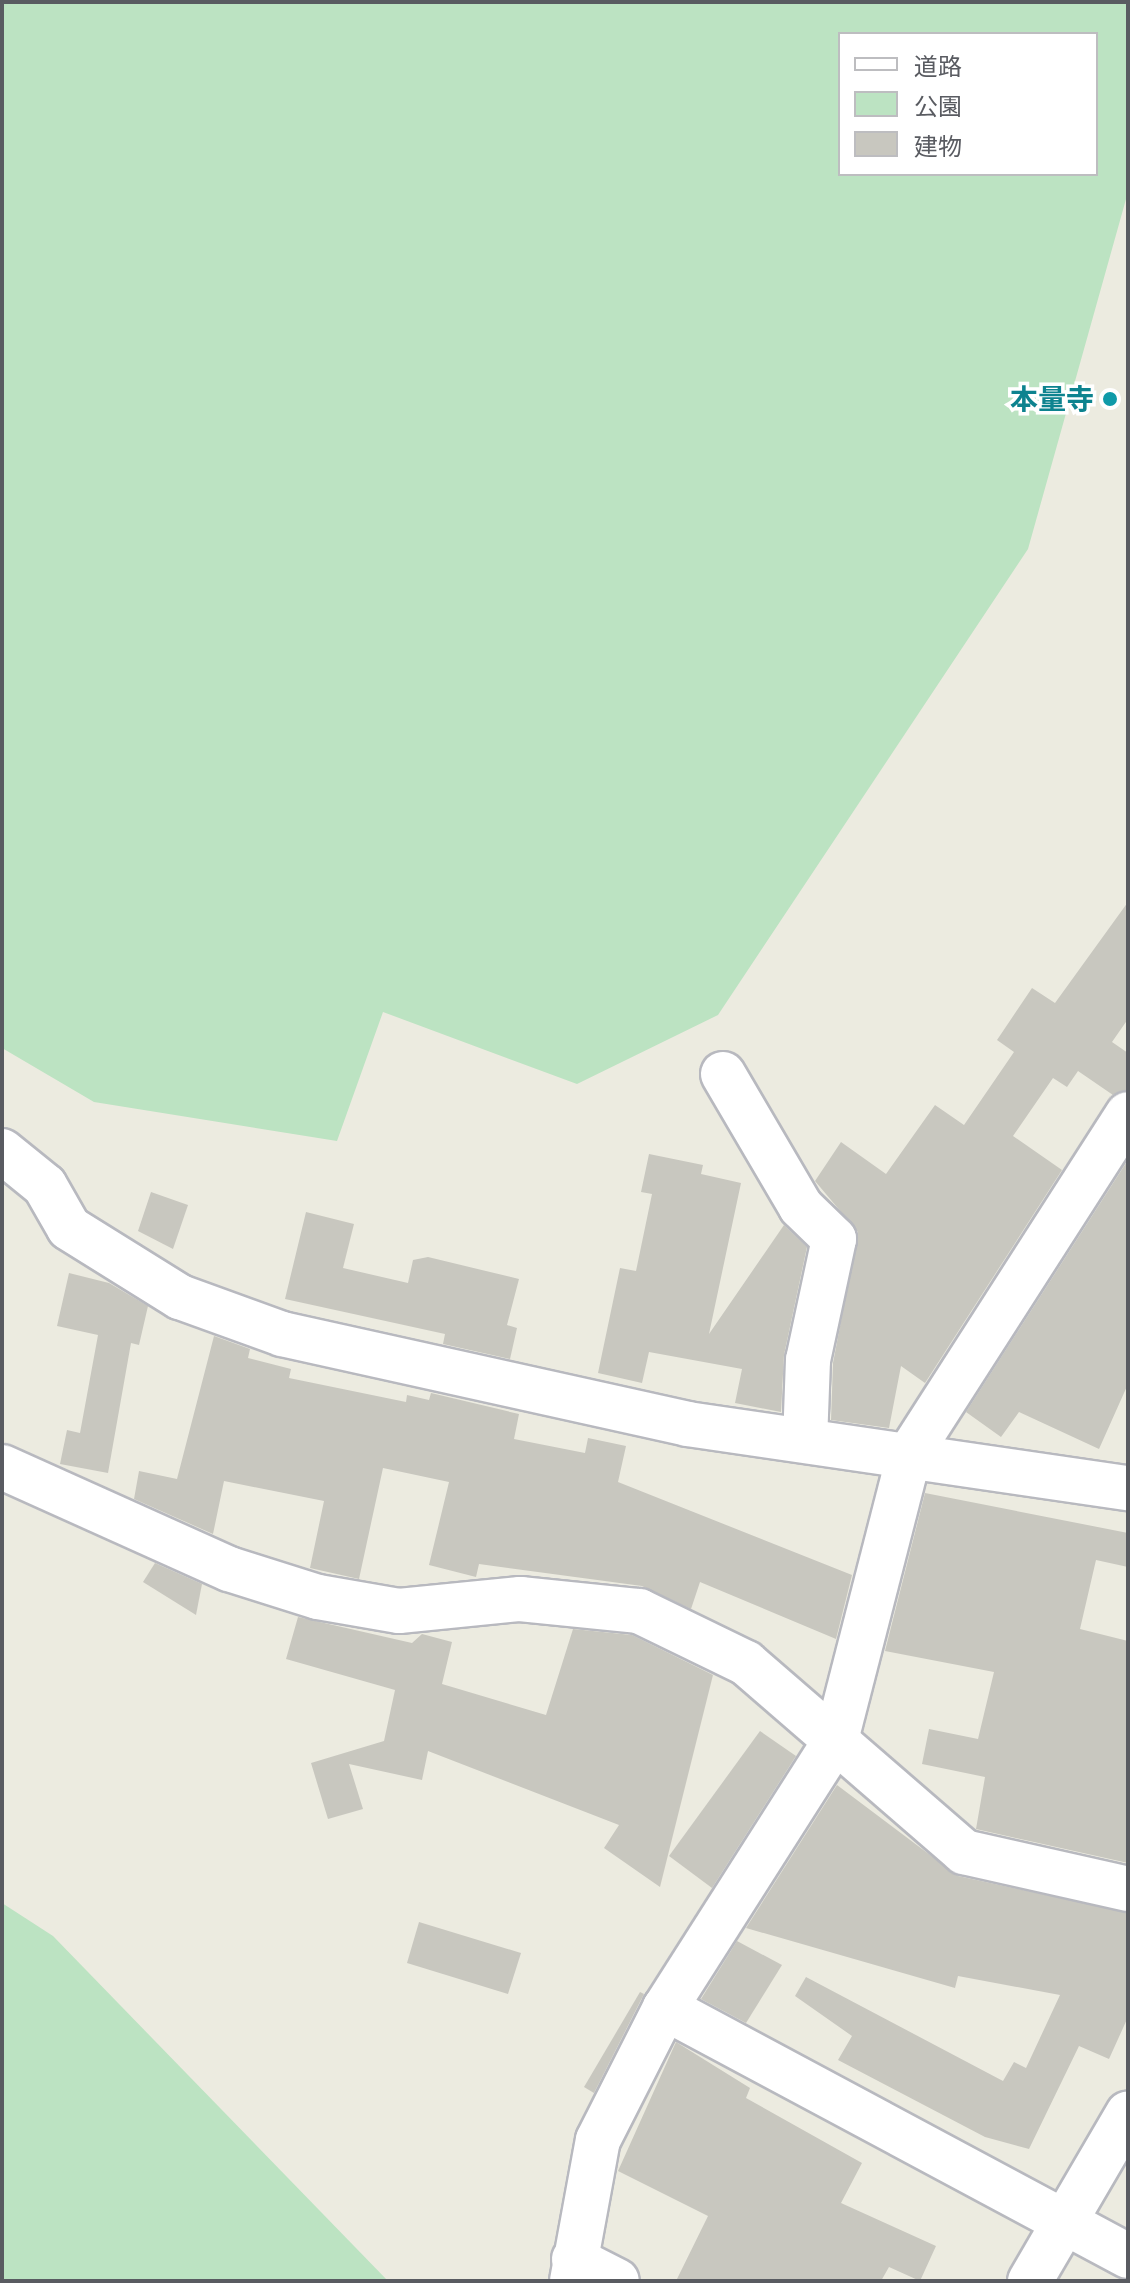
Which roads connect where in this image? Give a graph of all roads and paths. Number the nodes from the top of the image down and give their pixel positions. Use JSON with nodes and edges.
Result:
{"nodes":[{"id":1,"x":723,"y":1074,"type":"dead end"},
{"id":2,"x":1128,"y":1114,"type":"edge"},
{"id":3,"x":2,"y":1151,"type":"edge"},
{"id":4,"x":805,"y":1440,"type":"junction"},
{"id":5,"x":909,"y":1455,"type":"junction"},
{"id":6,"x":2,"y":1467,"type":"edge"},
{"id":7,"x":1128,"y":1488,"type":"edge"},
{"id":8,"x":836,"y":1740,"type":"junction"},
{"id":9,"x":1128,"y":1889,"type":"edge"},
{"id":10,"x":665,"y":2008,"type":"junction"},
{"id":11,"x":1128,"y":2113,"type":"edge"},
{"id":12,"x":1064,"y":2222,"type":"junction"},
{"id":13,"x":1128,"y":2256,"type":"edge"},
{"id":14,"x":573,"y":2270,"type":"edge"},
{"id":15,"x":617,"y":2281,"type":"edge"},
{"id":16,"x":1030,"y":2281,"type":"edge"}],
"edges":[{"from":1,"to":4,"type":"street"},
{"from":2,"to":5,"type":"street"},
{"from":3,"to":4,"type":"street"},
{"from":4,"to":5,"type":"street"},
{"from":5,"to":7,"type":"street"},
{"from":5,"to":8,"type":"street"},
{"from":6,"to":8,"type":"street"},
{"from":8,"to":9,"type":"street"},
{"from":8,"to":10,"type":"street"},
{"from":10,"to":12,"type":"street"},
{"from":10,"to":14,"type":"street"},
{"from":11,"to":12,"type":"street"},
{"from":12,"to":13,"type":"street"},
{"from":12,"to":16,"type":"street"},
{"from":14,"to":15,"type":"street"}]}
